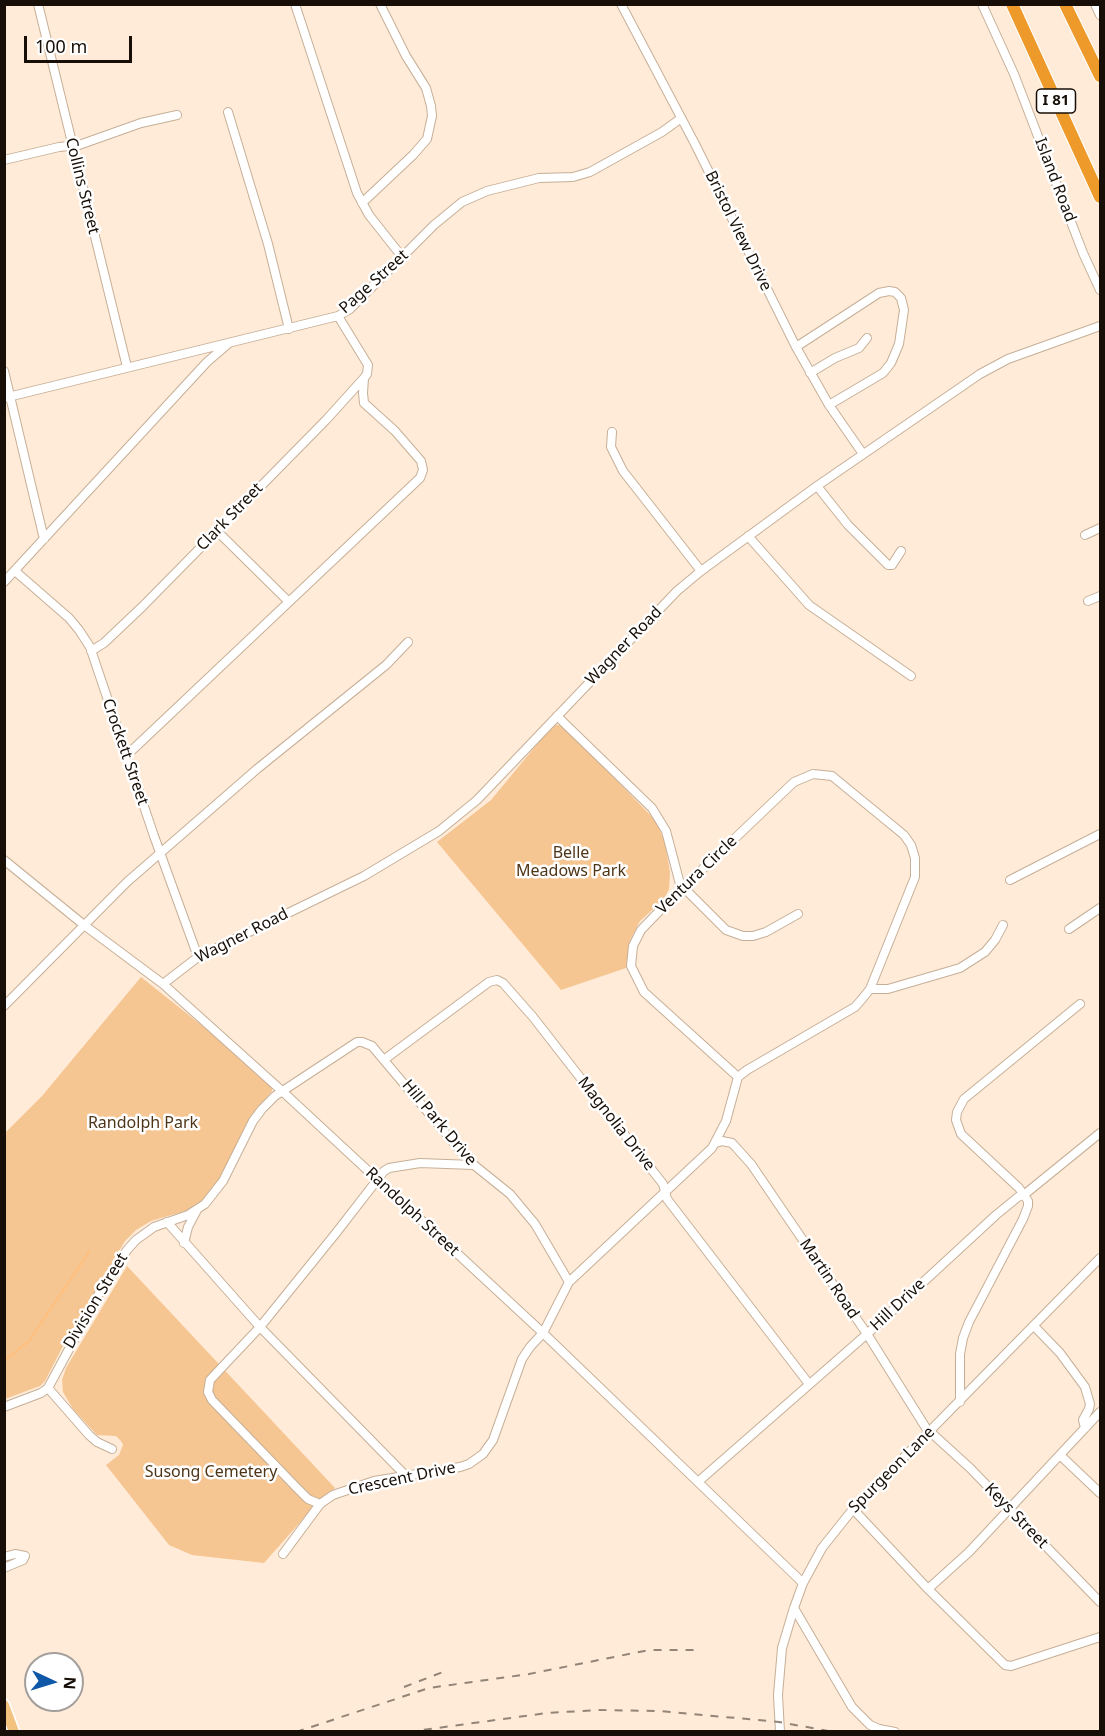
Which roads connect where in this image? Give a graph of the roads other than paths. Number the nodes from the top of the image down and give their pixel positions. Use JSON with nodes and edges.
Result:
{"nodes":[{"id":1,"x":38,"y":4,"type":"edge"},
{"id":2,"x":295,"y":4,"type":"edge"},
{"id":3,"x":380,"y":4,"type":"edge"},
{"id":4,"x":621,"y":4,"type":"edge"},
{"id":5,"x":982,"y":4,"type":"edge"},
{"id":6,"x":1012,"y":4,"type":"edge"},
{"id":7,"x":1065,"y":4,"type":"edge"},
{"id":8,"x":1095,"y":4,"type":"edge"},
{"id":9,"x":1101,"y":15,"type":"edge"},
{"id":10,"x":1101,"y":76,"type":"edge"},
{"id":11,"x":228,"y":112,"type":"dead end"},
{"id":12,"x":177,"y":115,"type":"dead end"},
{"id":13,"x":680,"y":119,"type":"junction"},
{"id":14,"x":72,"y":145,"type":"junction"},
{"id":15,"x":4,"y":160,"type":"edge"},
{"id":16,"x":1101,"y":197,"type":"edge"},
{"id":17,"x":362,"y":203,"type":"junction"},
{"id":18,"x":403,"y":258,"type":"junction"},
{"id":19,"x":1101,"y":290,"type":"edge"},
{"id":20,"x":338,"y":316,"type":"junction"},
{"id":21,"x":1101,"y":326,"type":"edge"},
{"id":22,"x":289,"y":328,"type":"junction"},
{"id":23,"x":867,"y":338,"type":"dead end"},
{"id":24,"x":230,"y":343,"type":"junction"},
{"id":25,"x":796,"y":347,"type":"junction"},
{"id":26,"x":127,"y":367,"type":"junction"},
{"id":27,"x":4,"y":372,"type":"edge"},
{"id":28,"x":810,"y":373,"type":"junction"},
{"id":29,"x":364,"y":378,"type":"junction"},
{"id":30,"x":8,"y":398,"type":"edge"},
{"id":31,"x":829,"y":405,"type":"junction"},
{"id":32,"x":612,"y":432,"type":"dead end"},
{"id":33,"x":863,"y":454,"type":"junction"},
{"id":34,"x":817,"y":486,"type":"junction"},
{"id":35,"x":1101,"y":528,"type":"edge"},
{"id":36,"x":217,"y":531,"type":"junction"},
{"id":37,"x":1085,"y":535,"type":"dead end"},
{"id":38,"x":748,"y":536,"type":"junction"},
{"id":39,"x":44,"y":539,"type":"junction"},
{"id":40,"x":901,"y":551,"type":"dead end"},
{"id":41,"x":15,"y":571,"type":"junction"},
{"id":42,"x":701,"y":571,"type":"junction"},
{"id":43,"x":4,"y":582,"type":"edge"},
{"id":44,"x":1101,"y":596,"type":"edge"},
{"id":45,"x":1088,"y":601,"type":"dead end"},
{"id":46,"x":289,"y":602,"type":"junction"},
{"id":47,"x":408,"y":642,"type":"dead end"},
{"id":48,"x":91,"y":651,"type":"junction"},
{"id":49,"x":911,"y":676,"type":"dead end"},
{"id":50,"x":557,"y":716,"type":"junction"},
{"id":51,"x":127,"y":755,"type":"junction"},
{"id":52,"x":1101,"y":834,"type":"edge"},
{"id":53,"x":160,"y":853,"type":"junction"},
{"id":54,"x":4,"y":860,"type":"edge"},
{"id":55,"x":1010,"y":880,"type":"dead end"},
{"id":56,"x":684,"y":888,"type":"junction"},
{"id":57,"x":1101,"y":908,"type":"edge"},
{"id":58,"x":798,"y":914,"type":"dead end"},
{"id":59,"x":84,"y":925,"type":"junction"},
{"id":60,"x":1003,"y":925,"type":"dead end"},
{"id":61,"x":1069,"y":929,"type":"dead end"},
{"id":62,"x":198,"y":957,"type":"junction"},
{"id":63,"x":163,"y":984,"type":"junction"},
{"id":64,"x":870,"y":989,"type":"junction"},
{"id":65,"x":1080,"y":1004,"type":"dead end"},
{"id":66,"x":4,"y":1006,"type":"edge"},
{"id":67,"x":385,"y":1059,"type":"junction"},
{"id":68,"x":738,"y":1077,"type":"junction"},
{"id":69,"x":282,"y":1091,"type":"junction"},
{"id":70,"x":1101,"y":1133,"type":"edge"},
{"id":71,"x":716,"y":1143,"type":"junction"},
{"id":72,"x":473,"y":1165,"type":"junction"},
{"id":73,"x":376,"y":1179,"type":"junction"},
{"id":74,"x":665,"y":1192,"type":"junction"},
{"id":75,"x":1025,"y":1194,"type":"junction"},
{"id":76,"x":197,"y":1210,"type":"junction"},
{"id":77,"x":167,"y":1222,"type":"junction"},
{"id":78,"x":184,"y":1243,"type":"junction"},
{"id":79,"x":1101,"y":1258,"type":"edge"},
{"id":80,"x":569,"y":1282,"type":"junction"},
{"id":81,"x":1034,"y":1326,"type":"junction"},
{"id":82,"x":260,"y":1327,"type":"junction"},
{"id":83,"x":543,"y":1334,"type":"junction"},
{"id":84,"x":867,"y":1334,"type":"junction"},
{"id":85,"x":809,"y":1384,"type":"junction"},
{"id":86,"x":48,"y":1388,"type":"junction"},
{"id":87,"x":960,"y":1402,"type":"junction"},
{"id":88,"x":4,"y":1407,"type":"edge"},
{"id":89,"x":1101,"y":1412,"type":"edge"},
{"id":90,"x":1085,"y":1428,"type":"junction"},
{"id":91,"x":931,"y":1431,"type":"junction"},
{"id":92,"x":112,"y":1449,"type":"dead end"},
{"id":93,"x":1061,"y":1456,"type":"junction"},
{"id":94,"x":406,"y":1476,"type":"junction"},
{"id":95,"x":699,"y":1481,"type":"junction"},
{"id":96,"x":1101,"y":1493,"type":"edge"},
{"id":97,"x":320,"y":1504,"type":"junction"},
{"id":98,"x":853,"y":1509,"type":"junction"},
{"id":99,"x":1010,"y":1509,"type":"junction"},
{"id":100,"x":283,"y":1554,"type":"dead end"},
{"id":101,"x":4,"y":1557,"type":"edge"},
{"id":102,"x":4,"y":1568,"type":"edge"},
{"id":103,"x":803,"y":1583,"type":"junction"},
{"id":104,"x":928,"y":1589,"type":"junction"},
{"id":105,"x":1101,"y":1602,"type":"edge"},
{"id":106,"x":794,"y":1608,"type":"junction"},
{"id":107,"x":1101,"y":1637,"type":"edge"},
{"id":108,"x":4,"y":1705,"type":"edge"},
{"id":109,"x":14,"y":1731,"type":"edge"},
{"id":110,"x":780,"y":1731,"type":"edge"},
{"id":111,"x":895,"y":1731,"type":"edge"}],
"edges":[{"from":1,"to":14,"type":"street","name":"Collins Street"},
{"from":2,"to":17,"type":"street"},
{"from":3,"to":17,"type":"street"},
{"from":4,"to":13,"type":"street","name":"Bristol View Drive"},
{"from":5,"to":19,"type":"street","name":"Island Road"},
{"from":6,"to":16,"type":"highway","number":"I 81"},
{"from":7,"to":10,"type":"highway"},
{"from":8,"to":9,"type":"street"},
{"from":11,"to":22,"type":"street"},
{"from":12,"to":14,"type":"street"},
{"from":13,"to":18,"type":"street","name":"Page Street"},
{"from":13,"to":25,"type":"street","name":"Bristol View Drive"},
{"from":14,"to":15,"type":"street"},
{"from":14,"to":26,"type":"street","name":"Collins Street"},
{"from":17,"to":18,"type":"street"},
{"from":18,"to":20,"type":"street","name":"Page Street"},
{"from":20,"to":22,"type":"street","name":"Page Street"},
{"from":20,"to":29,"type":"street"},
{"from":21,"to":33,"type":"street","name":"Wagner Road"},
{"from":22,"to":24,"type":"street","name":"Page Street"},
{"from":23,"to":28,"type":"street"},
{"from":24,"to":26,"type":"street","name":"Page Street"},
{"from":24,"to":39,"type":"street"},
{"from":25,"to":28,"type":"street","name":"Bristol View Drive"},
{"from":25,"to":31,"type":"street"},
{"from":26,"to":30,"type":"street","name":"Page Street"},
{"from":27,"to":30,"type":"street"},
{"from":28,"to":31,"type":"street","name":"Bristol View Drive"},
{"from":29,"to":36,"type":"street","name":"Clark Street"},
{"from":29,"to":46,"type":"street"},
{"from":30,"to":39,"type":"street"},
{"from":31,"to":33,"type":"street","name":"Bristol View Drive"},
{"from":32,"to":42,"type":"street"},
{"from":33,"to":34,"type":"street","name":"Wagner Road"},
{"from":34,"to":38,"type":"street","name":"Wagner Road"},
{"from":34,"to":40,"type":"street"},
{"from":35,"to":37,"type":"street"},
{"from":36,"to":46,"type":"street"},
{"from":36,"to":48,"type":"street","name":"Clark Street"},
{"from":38,"to":42,"type":"street","name":"Wagner Road"},
{"from":38,"to":49,"type":"street"},
{"from":39,"to":41,"type":"street"},
{"from":41,"to":43,"type":"street"},
{"from":41,"to":48,"type":"street","name":"Crockett Street"},
{"from":42,"to":50,"type":"street","name":"Wagner Road"},
{"from":44,"to":45,"type":"street"},
{"from":46,"to":51,"type":"street"},
{"from":47,"to":53,"type":"street"},
{"from":48,"to":51,"type":"street","name":"Crockett Street"},
{"from":50,"to":56,"type":"street"},
{"from":50,"to":62,"type":"street","name":"Wagner Road"},
{"from":51,"to":53,"type":"street","name":"Crockett Street"},
{"from":52,"to":55,"type":"street"},
{"from":53,"to":59,"type":"street"},
{"from":53,"to":62,"type":"street","name":"Crockett Street"},
{"from":54,"to":59,"type":"street","name":"Randolph Street"},
{"from":56,"to":58,"type":"street"},
{"from":56,"to":64,"type":"street","name":"Ventura Circle"},
{"from":56,"to":68,"type":"street","name":"Ventura Circle"},
{"from":57,"to":61,"type":"street"},
{"from":59,"to":63,"type":"street","name":"Randolph Street"},
{"from":59,"to":66,"type":"street"},
{"from":60,"to":64,"type":"street"},
{"from":62,"to":63,"type":"street","name":"Wagner Road"},
{"from":63,"to":69,"type":"street","name":"Randolph Street"},
{"from":64,"to":68,"type":"street","name":"Ventura Circle"},
{"from":65,"to":75,"type":"street"},
{"from":67,"to":69,"type":"street","name":"Hill Park Drive"},
{"from":67,"to":72,"type":"street","name":"Hill Park Drive"},
{"from":67,"to":74,"type":"street","name":"Magnolia Drive"},
{"from":68,"to":71,"type":"street"},
{"from":69,"to":73,"type":"street","name":"Randolph Street"},
{"from":69,"to":76,"type":"street","name":"Division Street"},
{"from":70,"to":75,"type":"street","name":"Hill Drive"},
{"from":71,"to":74,"type":"street"},
{"from":71,"to":84,"type":"street","name":"Martin Road"},
{"from":72,"to":73,"type":"street"},
{"from":72,"to":80,"type":"street","name":"Hill Park Drive"},
{"from":73,"to":82,"type":"street"},
{"from":73,"to":83,"type":"street","name":"Randolph Street"},
{"from":74,"to":80,"type":"street"},
{"from":74,"to":85,"type":"street","name":"Magnolia Drive"},
{"from":75,"to":84,"type":"street","name":"Hill Drive"},
{"from":75,"to":87,"type":"street"},
{"from":76,"to":77,"type":"street","name":"Division Street"},
{"from":76,"to":78,"type":"street"},
{"from":77,"to":78,"type":"street"},
{"from":77,"to":86,"type":"street","name":"Division Street"},
{"from":78,"to":82,"type":"street"},
{"from":79,"to":81,"type":"street","name":"Spurgeon Lane"},
{"from":80,"to":83,"type":"street","name":"Crescent Drive"},
{"from":81,"to":87,"type":"street","name":"Spurgeon Lane"},
{"from":81,"to":90,"type":"street"},
{"from":82,"to":94,"type":"street"},
{"from":82,"to":97,"type":"street"},
{"from":83,"to":94,"type":"street","name":"Crescent Drive"},
{"from":83,"to":95,"type":"street","name":"Randolph Street"},
{"from":84,"to":85,"type":"street","name":"Hill Drive"},
{"from":84,"to":91,"type":"street","name":"Martin Road"},
{"from":85,"to":95,"type":"street","name":"Hill Drive"},
{"from":86,"to":88,"type":"street"},
{"from":86,"to":92,"type":"street"},
{"from":87,"to":91,"type":"street","name":"Spurgeon Lane"},
{"from":89,"to":90,"type":"street"},
{"from":90,"to":93,"type":"street"},
{"from":91,"to":98,"type":"street","name":"Spurgeon Lane"},
{"from":91,"to":99,"type":"street","name":"Keys Street"},
{"from":93,"to":96,"type":"street"},
{"from":93,"to":99,"type":"street"},
{"from":94,"to":97,"type":"street","name":"Crescent Drive"},
{"from":95,"to":103,"type":"street","name":"Randolph Street"},
{"from":97,"to":100,"type":"street","name":"Crescent Drive"},
{"from":98,"to":103,"type":"street","name":"Spurgeon Lane"},
{"from":98,"to":104,"type":"street"},
{"from":99,"to":104,"type":"street"},
{"from":99,"to":105,"type":"street","name":"Keys Street"},
{"from":101,"to":102,"type":"street"},
{"from":103,"to":106,"type":"street","name":"Spurgeon Lane"},
{"from":104,"to":107,"type":"street"},
{"from":106,"to":110,"type":"street","name":"Spurgeon Lane"},
{"from":106,"to":111,"type":"street"},
{"from":108,"to":109,"type":"main road"}]}
